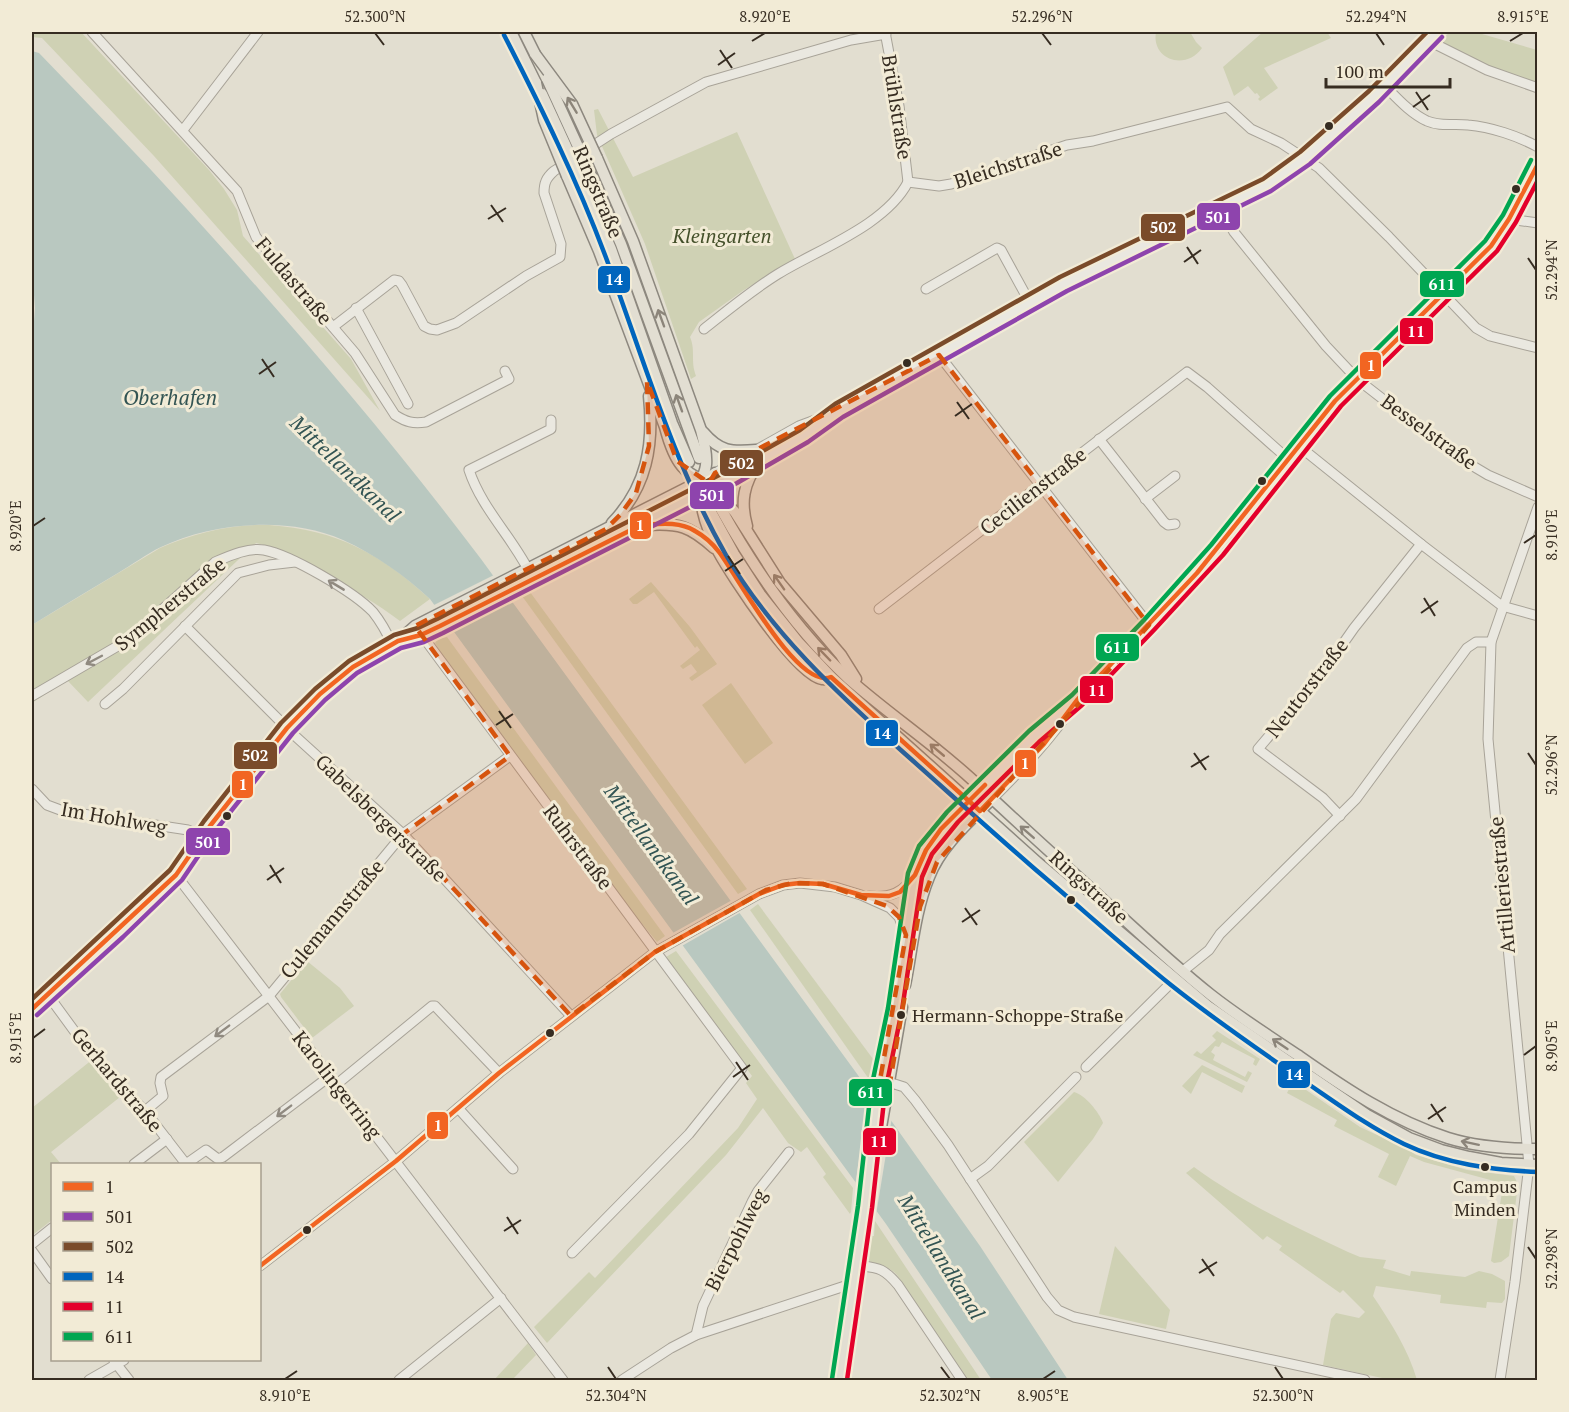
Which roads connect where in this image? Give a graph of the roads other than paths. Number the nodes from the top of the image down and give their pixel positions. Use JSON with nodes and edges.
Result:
{"nodes":[{"id":1,"x":92,"y":32,"type":"edge"},
{"id":2,"x":258,"y":32,"type":"edge"},
{"id":3,"x":511,"y":32,"type":"edge"},
{"id":4,"x":524,"y":32,"type":"edge"},
{"id":5,"x":885,"y":33,"type":"edge"},
{"id":6,"x":1432,"y":34,"type":"edge"},
{"id":7,"x":535,"y":54,"type":"junction"},
{"id":8,"x":536,"y":83,"type":"junction"},
{"id":9,"x":1384,"y":85,"type":"junction"},
{"id":10,"x":1538,"y":88,"type":"edge"},
{"id":11,"x":183,"y":130,"type":"junction"},
{"id":12,"x":1538,"y":147,"type":"edge"},
{"id":13,"x":1305,"y":158,"type":"junction"},
{"id":14,"x":1538,"y":163,"type":"edge"},
{"id":15,"x":582,"y":167,"type":"junction"},
{"id":16,"x":908,"y":182,"type":"junction"},
{"id":17,"x":1221,"y":209,"type":"junction"},
{"id":18,"x":1509,"y":219,"type":"junction"},
{"id":19,"x":1538,"y":223,"type":"edge"},
{"id":20,"x":926,"y":289,"type":"dead end"},
{"id":21,"x":1442,"y":293,"type":"junction"},
{"id":22,"x":1030,"y":303,"type":"junction"},
{"id":23,"x":356,"y":308,"type":"junction"},
{"id":24,"x":333,"y":327,"type":"junction"},
{"id":25,"x":704,"y":329,"type":"dead end"},
{"id":26,"x":1538,"y":348,"type":"edge"},
{"id":27,"x":939,"y":355,"type":"junction"},
{"id":28,"x":505,"y":371,"type":"dead end"},
{"id":29,"x":1357,"y":379,"type":"junction"},
{"id":30,"x":647,"y":381,"type":"junction"},
{"id":31,"x":408,"y":404,"type":"dead end"},
{"id":32,"x":839,"y":411,"type":"junction"},
{"id":33,"x":551,"y":420,"type":"dead end"},
{"id":34,"x":701,"y":430,"type":"junction"},
{"id":35,"x":1099,"y":440,"type":"junction"},
{"id":36,"x":1299,"y":446,"type":"junction"},
{"id":37,"x":756,"y":450,"type":"junction"},
{"id":38,"x":1288,"y":459,"type":"junction"},
{"id":39,"x":694,"y":460,"type":"dead end"},
{"id":40,"x":758,"y":463,"type":"junction"},
{"id":41,"x":1176,"y":476,"type":"dead end"},
{"id":42,"x":706,"y":484,"type":"junction"},
{"id":43,"x":1041,"y":486,"type":"junction"},
{"id":44,"x":1538,"y":497,"type":"edge"},
{"id":45,"x":1145,"y":499,"type":"junction"},
{"id":46,"x":1538,"y":507,"type":"edge"},
{"id":47,"x":1175,"y":524,"type":"dead end"},
{"id":48,"x":641,"y":525,"type":"junction"},
{"id":49,"x":606,"y":529,"type":"junction"},
{"id":50,"x":749,"y":535,"type":"junction"},
{"id":51,"x":1421,"y":544,"type":"junction"},
{"id":52,"x":718,"y":551,"type":"junction"},
{"id":53,"x":295,"y":562,"type":"junction"},
{"id":54,"x":528,"y":568,"type":"junction"},
{"id":55,"x":533,"y":579,"type":"junction"},
{"id":56,"x":1502,"y":606,"type":"junction"},
{"id":57,"x":879,"y":609,"type":"dead end"},
{"id":58,"x":1538,"y":616,"type":"edge"},
{"id":59,"x":1149,"y":625,"type":"junction"},
{"id":60,"x":185,"y":626,"type":"junction"},
{"id":61,"x":418,"y":631,"type":"junction"},
{"id":62,"x":395,"y":642,"type":"junction"},
{"id":63,"x":1491,"y":642,"type":"junction"},
{"id":64,"x":831,"y":677,"type":"junction"},
{"id":65,"x":867,"y":694,"type":"junction"},
{"id":66,"x":32,"y":696,"type":"edge"},
{"id":67,"x":1077,"y":700,"type":"junction"},
{"id":68,"x":105,"y":704,"type":"dead end"},
{"id":69,"x":287,"y":728,"type":"junction"},
{"id":70,"x":510,"y":756,"type":"junction"},
{"id":71,"x":982,"y":788,"type":"junction"},
{"id":72,"x":32,"y":789,"type":"edge"},
{"id":73,"x":992,"y":799,"type":"junction"},
{"id":74,"x":969,"y":801,"type":"junction"},
{"id":75,"x":980,"y":811,"type":"junction"},
{"id":76,"x":1340,"y":816,"type":"junction"},
{"id":77,"x":403,"y":834,"type":"junction"},
{"id":78,"x":201,"y":840,"type":"junction"},
{"id":79,"x":176,"y":875,"type":"junction"},
{"id":80,"x":915,"y":875,"type":"junction"},
{"id":81,"x":861,"y":895,"type":"junction"},
{"id":82,"x":906,"y":935,"type":"junction"},
{"id":83,"x":655,"y":952,"type":"junction"},
{"id":84,"x":1179,"y":975,"type":"junction"},
{"id":85,"x":48,"y":995,"type":"junction"},
{"id":86,"x":269,"y":996,"type":"junction"},
{"id":87,"x":32,"y":1009,"type":"edge"},
{"id":88,"x":571,"y":1016,"type":"junction"},
{"id":89,"x":1086,"y":1067,"type":"dead end"},
{"id":90,"x":499,"y":1073,"type":"junction"},
{"id":91,"x":1076,"y":1077,"type":"dead end"},
{"id":92,"x":334,"y":1080,"type":"junction"},
{"id":93,"x":883,"y":1084,"type":"junction"},
{"id":94,"x":458,"y":1108,"type":"junction"},
{"id":95,"x":145,"y":1111,"type":"junction"},
{"id":96,"x":166,"y":1139,"type":"junction"},
{"id":97,"x":1533,"y":1149,"type":"edge"},
{"id":98,"x":789,"y":1152,"type":"dead end"},
{"id":99,"x":396,"y":1161,"type":"junction"},
{"id":100,"x":136,"y":1163,"type":"edge"},
{"id":101,"x":185,"y":1163,"type":"edge"},
{"id":102,"x":187,"y":1163,"type":"edge"},
{"id":103,"x":1533,"y":1165,"type":"edge"},
{"id":104,"x":513,"y":1169,"type":"dead end"},
{"id":105,"x":970,"y":1179,"type":"junction"},
{"id":106,"x":865,"y":1207,"type":"junction"},
{"id":107,"x":51,"y":1229,"type":"edge"},
{"id":108,"x":32,"y":1244,"type":"edge"},
{"id":109,"x":32,"y":1251,"type":"edge"},
{"id":110,"x":572,"y":1253,"type":"dead end"},
{"id":111,"x":261,"y":1263,"type":"edge"},
{"id":112,"x":856,"y":1265,"type":"junction"},
{"id":113,"x":51,"y":1278,"type":"edge"},
{"id":114,"x":854,"y":1283,"type":"junction"},
{"id":115,"x":501,"y":1298,"type":"junction"},
{"id":116,"x":696,"y":1335,"type":"junction"},
{"id":117,"x":118,"y":1361,"type":"edge"},
{"id":118,"x":89,"y":1380,"type":"edge"},
{"id":119,"x":129,"y":1380,"type":"edge"},
{"id":120,"x":399,"y":1380,"type":"edge"},
{"id":121,"x":563,"y":1380,"type":"edge"},
{"id":122,"x":622,"y":1380,"type":"edge"},
{"id":123,"x":839,"y":1380,"type":"edge"},
{"id":124,"x":962,"y":1380,"type":"edge"},
{"id":125,"x":1365,"y":1380,"type":"edge"},
{"id":126,"x":1500,"y":1380,"type":"edge"}],
"edges":[{"from":1,"to":11,"type":"street","name":"Fuldastraße"},
{"from":2,"to":11,"type":"street"},
{"from":3,"to":8,"type":"main road","name":"Ringstraße"},
{"from":4,"to":7,"type":"main road","name":"Ringstraße"},
{"from":5,"to":16,"type":"street","name":"Brühlstraße"},
{"from":5,"to":23,"type":"street"},
{"from":6,"to":9,"type":"street"},
{"from":6,"to":10,"type":"street"},
{"from":7,"to":15,"type":"main road","name":"Ringstraße","bridge":true},
{"from":34,"to":7,"type":"main road","one_way":true,"bridge":true},
{"from":8,"to":15,"type":"main road","name":"Ringstraße","bridge":true},
{"from":8,"to":30,"type":"main road","bridge":true},
{"from":9,"to":12,"type":"street"},
{"from":9,"to":13,"type":"street"},
{"from":11,"to":24,"type":"street","name":"Fuldastraße"},
{"from":13,"to":16,"type":"street","name":"Bleichstraße"},
{"from":13,"to":17,"type":"street"},
{"from":13,"to":21,"type":"street"},
{"from":14,"to":18,"type":"street"},
{"from":15,"to":39,"type":"main road","name":"Ringstraße"},
{"from":16,"to":25,"type":"street"},
{"from":17,"to":22,"type":"street"},
{"from":17,"to":29,"type":"street","name":"Besselstraße"},
{"from":18,"to":19,"type":"street"},
{"from":18,"to":21,"type":"street"},
{"from":20,"to":22,"type":"street"},
{"from":21,"to":26,"type":"street"},
{"from":21,"to":29,"type":"street"},
{"from":22,"to":27,"type":"street"},
{"from":23,"to":24,"type":"street"},
{"from":23,"to":31,"type":"street","name":"Fuldastraße"},
{"from":24,"to":28,"type":"street","name":"Fuldastraße"},
{"from":27,"to":32,"type":"street"},
{"from":27,"to":43,"type":"street"},
{"from":29,"to":36,"type":"street"},
{"from":29,"to":44,"type":"street","name":"Besselstraße"},
{"from":30,"to":42,"type":"main road"},
{"from":30,"to":49,"type":"main road"},
{"from":32,"to":37,"type":"street"},
{"from":32,"to":40,"type":"street"},
{"from":33,"to":54,"type":"street"},
{"from":34,"to":37,"type":"main road"},
{"from":34,"to":42,"type":"main road"},
{"from":35,"to":38,"type":"street","name":"Cecilienstraße"},
{"from":35,"to":43,"type":"street","name":"Cecilienstraße"},
{"from":35,"to":45,"type":"street"},
{"from":36,"to":38,"type":"street"},
{"from":36,"to":51,"type":"street"},
{"from":37,"to":42,"type":"street"},
{"from":38,"to":59,"type":"street"},
{"from":40,"to":42,"type":"street"},
{"from":40,"to":50,"type":"main road"},
{"from":41,"to":45,"type":"street"},
{"from":42,"to":48,"type":"main road"},
{"from":42,"to":49,"type":"main road"},
{"from":42,"to":50,"type":"main road"},
{"from":42,"to":52,"type":"main road"},
{"from":43,"to":57,"type":"street","name":"Cecilienstraße"},
{"from":43,"to":59,"type":"street"},
{"from":45,"to":47,"type":"street"},
{"from":46,"to":56,"type":"street","name":"Artilleriestraße"},
{"from":48,"to":52,"type":"main road"},
{"from":48,"to":55,"type":"main road"},
{"from":49,"to":54,"type":"main road"},
{"from":65,"to":50,"type":"main road","one_way":true},
{"from":51,"to":56,"type":"street"},
{"from":51,"to":76,"type":"street","name":"Neutorstraße"},
{"from":52,"to":64,"type":"main road"},
{"from":53,"to":60,"type":"street"},
{"from":62,"to":53,"type":"street","name":"Sympherstraße","one_way":true},
{"from":53,"to":66,"type":"street","name":"Sympherstraße","one_way":true},
{"from":54,"to":55,"type":"street"},
{"from":54,"to":61,"type":"main road"},
{"from":55,"to":61,"type":"main road"},
{"from":56,"to":58,"type":"street"},
{"from":56,"to":63,"type":"street","name":"Artilleriestraße"},
{"from":59,"to":67,"type":"street"},
{"from":60,"to":68,"type":"street"},
{"from":60,"to":69,"type":"street","name":"Gabelsbergerstraße"},
{"from":61,"to":62,"type":"main road"},
{"from":61,"to":70,"type":"street","name":"Ruhrstraße"},
{"from":62,"to":69,"type":"main road"},
{"from":63,"to":76,"type":"street"},
{"from":63,"to":97,"type":"street","name":"Artilleriestraße"},
{"from":65,"to":64,"type":"main road","name":"Ringstraße","one_way":true},
{"from":64,"to":74,"type":"main road","name":"Ringstraße"},
{"from":71,"to":65,"type":"main road","name":"Ringstraße","one_way":true},
{"from":67,"to":71,"type":"street"},
{"from":67,"to":73,"type":"street"},
{"from":69,"to":77,"type":"street","name":"Gabelsbergerstraße"},
{"from":69,"to":78,"type":"main road"},
{"from":70,"to":77,"type":"street","name":"Culemannstraße"},
{"from":70,"to":83,"type":"street","name":"Ruhrstraße"},
{"from":71,"to":73,"type":"main road","name":"Ringstraße"},
{"from":71,"to":74,"type":"main road"},
{"from":72,"to":78,"type":"street","name":"Im Hohlweg"},
{"from":73,"to":75,"type":"main road"},
{"from":84,"to":73,"type":"main road","name":"Ringstraße","one_way":true},
{"from":74,"to":75,"type":"main road","name":"Ringstraße"},
{"from":74,"to":80,"type":"main road"},
{"from":75,"to":84,"type":"main road","name":"Ringstraße"},
{"from":75,"to":93,"type":"main road"},
{"from":76,"to":84,"type":"street"},
{"from":77,"to":86,"type":"street","name":"Culemannstraße"},
{"from":77,"to":88,"type":"street","name":"Gabelsbergerstraße"},
{"from":78,"to":79,"type":"main road"},
{"from":79,"to":85,"type":"main road"},
{"from":79,"to":86,"type":"street","name":"Karolingerring"},
{"from":80,"to":81,"type":"street"},
{"from":80,"to":82,"type":"main road"},
{"from":81,"to":82,"type":"street"},
{"from":81,"to":83,"type":"street"},
{"from":82,"to":93,"type":"main road"},
{"from":83,"to":88,"type":"street"},
{"from":83,"to":110,"type":"street","name":"Ruhrstraße"},
{"from":84,"to":89,"type":"street"},
{"from":97,"to":84,"type":"main road","name":"Ringstraße","one_way":true},
{"from":84,"to":103,"type":"main road","name":"Ringstraße"},
{"from":85,"to":87,"type":"main road"},
{"from":85,"to":95,"type":"street","name":"Gerhardstraße"},
{"from":86,"to":92,"type":"street","name":"Karolingerring"},
{"from":86,"to":95,"type":"street","name":"Culemannstraße","one_way":true},
{"from":88,"to":90,"type":"street"},
{"from":90,"to":92,"type":"street"},
{"from":90,"to":94,"type":"street"},
{"from":91,"to":105,"type":"street"},
{"from":92,"to":99,"type":"street","name":"Karolingerring"},
{"from":92,"to":102,"type":"street","one_way":true},
{"from":93,"to":105,"type":"street"},
{"from":93,"to":106,"type":"main road"},
{"from":93,"to":106,"type":"main road"},
{"from":94,"to":99,"type":"street"},
{"from":94,"to":104,"type":"street"},
{"from":95,"to":96,"type":"street","name":"Gerhardstraße"},
{"from":96,"to":100,"type":"street"},
{"from":96,"to":101,"type":"street","name":"Gerhardstraße"},
{"from":97,"to":103,"type":"street","name":"Artilleriestraße"},
{"from":98,"to":116,"type":"street","name":"Bierpohlweg"},
{"from":99,"to":111,"type":"street"},
{"from":99,"to":115,"type":"street","name":"Karolingerring"},
{"from":103,"to":126,"type":"street","name":"Artilleriestraße"},
{"from":105,"to":125,"type":"street"},
{"from":106,"to":112,"type":"main road"},
{"from":107,"to":108,"type":"street"},
{"from":109,"to":113,"type":"street"},
{"from":112,"to":114,"type":"main road"},
{"from":112,"to":124,"type":"street"},
{"from":114,"to":116,"type":"street"},
{"from":114,"to":123,"type":"main road"},
{"from":115,"to":120,"type":"street"},
{"from":115,"to":121,"type":"street","name":"Karolingerring"},
{"from":116,"to":122,"type":"street"},
{"from":117,"to":118,"type":"street"},
{"from":117,"to":119,"type":"street"}]}
